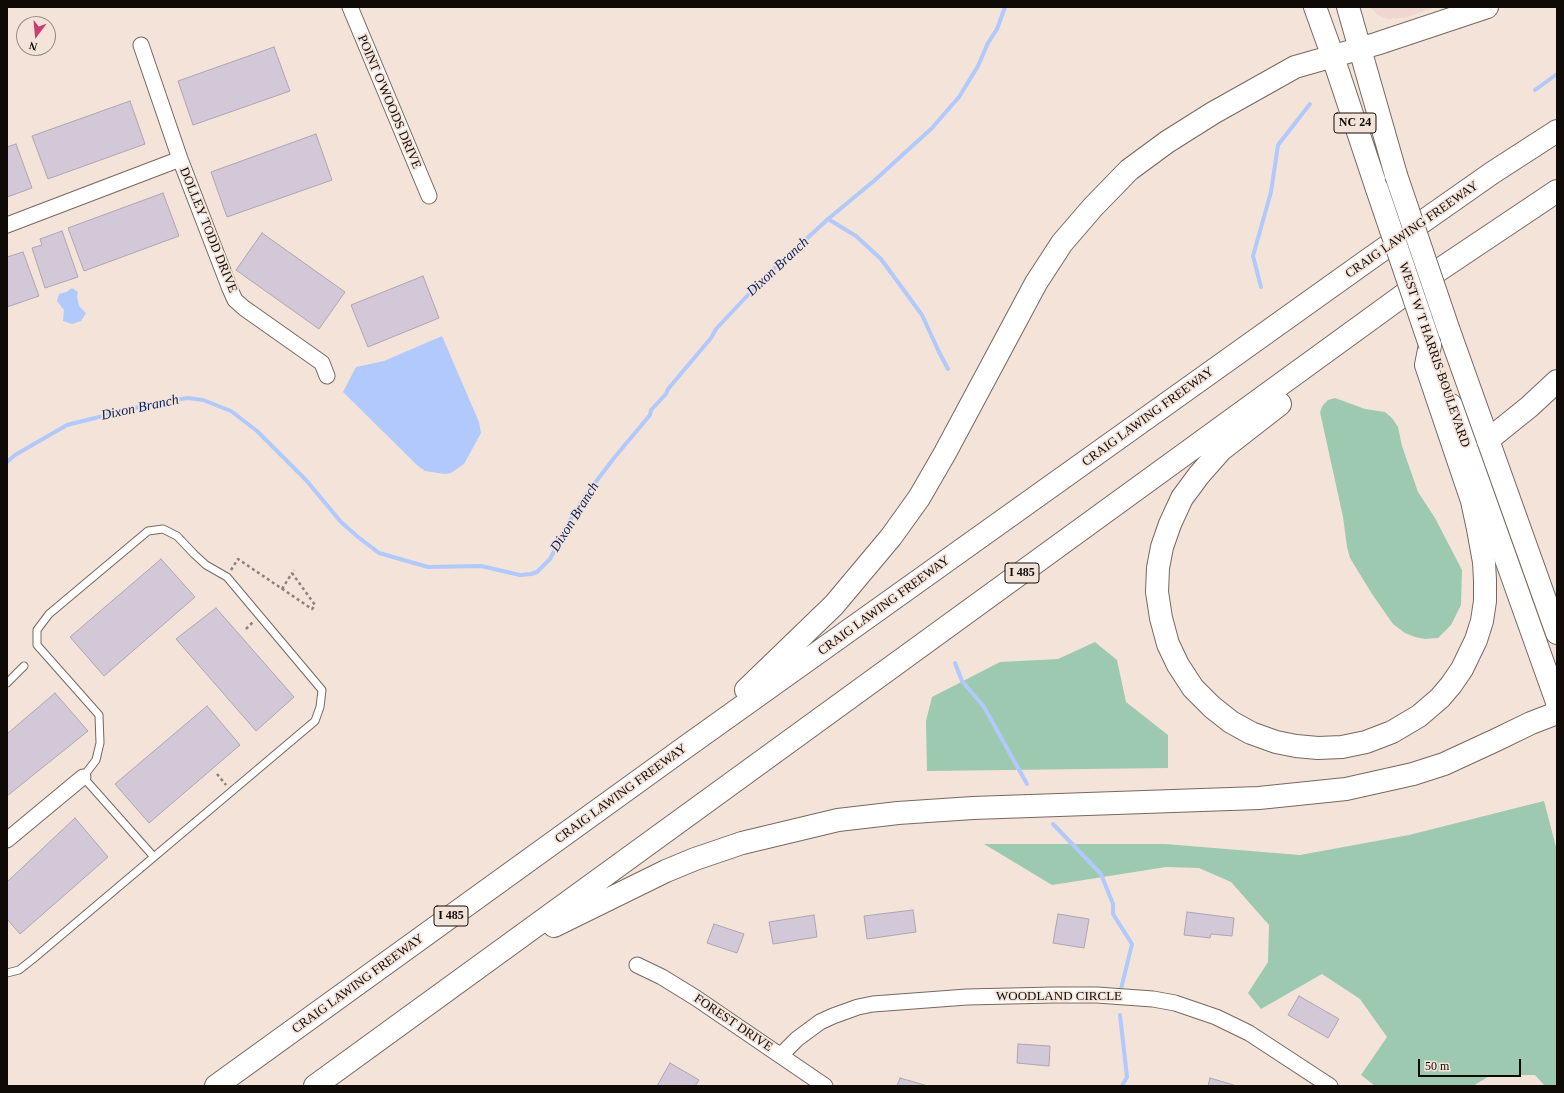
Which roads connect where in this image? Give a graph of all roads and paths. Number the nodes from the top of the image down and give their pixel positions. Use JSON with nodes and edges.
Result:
{"nodes":[{"id":1,"x":350,"y":7,"type":"edge"},
{"id":2,"x":1315,"y":7,"type":"edge"},
{"id":3,"x":1348,"y":7,"type":"edge"},
{"id":4,"x":1487,"y":7,"type":"edge"},
{"id":5,"x":141,"y":44,"type":"dead end"},
{"id":6,"x":1360,"y":48,"type":"junction"},
{"id":7,"x":1333,"y":57,"type":"junction"},
{"id":8,"x":1557,"y":131,"type":"edge"},
{"id":9,"x":180,"y":159,"type":"junction"},
{"id":10,"x":1557,"y":191,"type":"edge"},
{"id":11,"x":429,"y":196,"type":"dead end"},
{"id":12,"x":7,"y":225,"type":"edge"},
{"id":13,"x":1430,"y":345,"type":"junction"},
{"id":14,"x":327,"y":376,"type":"dead end"},
{"id":15,"x":1294,"y":376,"type":"junction"},
{"id":16,"x":1557,"y":381,"type":"edge"},
{"id":17,"x":1488,"y":440,"type":"junction"},
{"id":18,"x":231,"y":570,"type":"dead end"},
{"id":19,"x":282,"y":589,"type":"junction"},
{"id":20,"x":1557,"y":633,"type":"edge"},
{"id":21,"x":24,"y":666,"type":"dead end"},
{"id":22,"x":7,"y":683,"type":"edge"},
{"id":23,"x":1557,"y":702,"type":"edge"},
{"id":24,"x":1557,"y":713,"type":"edge"},
{"id":25,"x":687,"y":746,"type":"junction"},
{"id":26,"x":83,"y":777,"type":"junction"},
{"id":27,"x":7,"y":840,"type":"edge"},
{"id":28,"x":154,"y":857,"type":"junction"},
{"id":29,"x":491,"y":959,"type":"junction"},
{"id":30,"x":637,"y":965,"type":"dead end"},
{"id":31,"x":7,"y":973,"type":"edge"},
{"id":32,"x":781,"y":1055,"type":"junction"},
{"id":33,"x":216,"y":1086,"type":"edge"},
{"id":34,"x":315,"y":1086,"type":"edge"},
{"id":35,"x":825,"y":1086,"type":"edge"},
{"id":36,"x":1330,"y":1086,"type":"edge"}],
"edges":[{"from":1,"to":11,"type":"street","name":"POINT O'WOODS DRIVE"},
{"from":2,"to":7,"type":"main road","name":"WEST W T HARRIS BOULEVARD","number":"NC 24"},
{"from":3,"to":6,"type":"main road","name":"WEST W T HARRIS BOULEVARD","number":"NC 24"},
{"from":4,"to":6,"type":"main road"},
{"from":5,"to":9,"type":"street","name":"DOLLEY TODD DRIVE"},
{"from":6,"to":7,"type":"main road"},
{"from":6,"to":17,"type":"main road","name":"WEST W T HARRIS BOULEVARD","number":"NC 24","bridge":true},
{"from":7,"to":13,"type":"main road","name":"WEST W T HARRIS BOULEVARD","number":"NC 24","bridge":true},
{"from":7,"to":25,"type":"main road"},
{"from":8,"to":25,"type":"main road","name":"CRAIG LAWING FREEWAY","number":"I 485"},
{"from":9,"to":12,"type":"street"},
{"from":9,"to":14,"type":"street","name":"DOLLEY TODD DRIVE"},
{"from":10,"to":15,"type":"main road","number":"I 485"},
{"from":13,"to":15,"type":"main road"},
{"from":13,"to":23,"type":"main road","name":"WEST W T HARRIS BOULEVARD"},
{"from":15,"to":29,"type":"main road","number":"I 485"},
{"from":16,"to":17,"type":"main road"},
{"from":17,"to":20,"type":"main road","name":"WEST W T HARRIS BOULEVARD"},
{"from":18,"to":19,"type":"path"},
{"from":19,"to":19,"type":"path"},
{"from":21,"to":22,"type":"lane"},
{"from":24,"to":29,"type":"main road"},
{"from":25,"to":33,"type":"main road","name":"CRAIG LAWING FREEWAY","number":"I 485"},
{"from":26,"to":27,"type":"street"},
{"from":26,"to":28,"type":"lane"},
{"from":26,"to":28,"type":"lane"},
{"from":28,"to":31,"type":"lane"},
{"from":29,"to":34,"type":"main road","number":"I 485"},
{"from":30,"to":32,"type":"street","name":"FOREST DRIVE"},
{"from":32,"to":35,"type":"street","name":"FOREST DRIVE"},
{"from":32,"to":36,"type":"street","name":"WOODLAND CIRCLE"}]}
